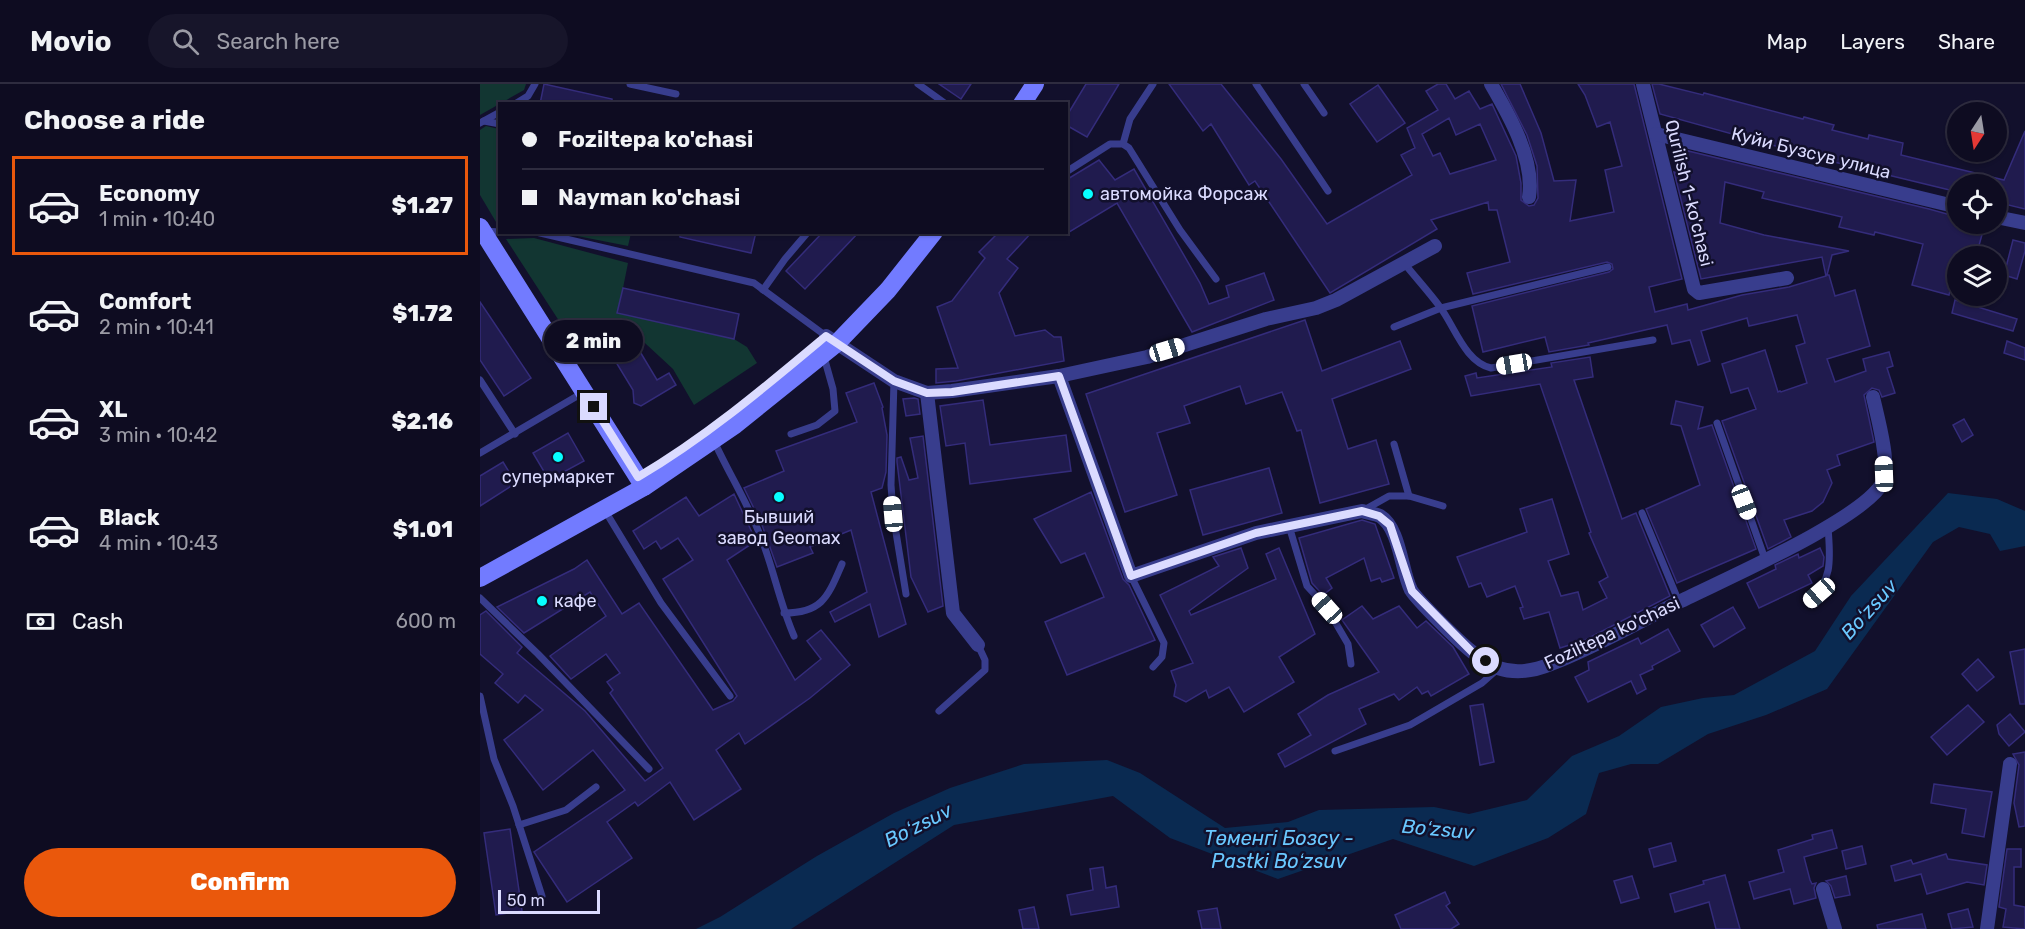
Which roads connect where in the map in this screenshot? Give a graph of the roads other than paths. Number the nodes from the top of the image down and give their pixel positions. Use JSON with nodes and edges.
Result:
{"nodes":[{"id":1,"x":535,"y":84,"type":"edge"},
{"id":2,"x":630,"y":84,"type":"edge"},
{"id":3,"x":918,"y":84,"type":"edge"},
{"id":4,"x":1021,"y":84,"type":"edge"},
{"id":5,"x":1035,"y":84,"type":"edge"},
{"id":6,"x":1154,"y":84,"type":"edge"},
{"id":7,"x":1256,"y":84,"type":"edge"},
{"id":8,"x":1304,"y":84,"type":"edge"},
{"id":9,"x":1491,"y":84,"type":"edge"},
{"id":10,"x":1643,"y":84,"type":"edge"},
{"id":11,"x":676,"y":94,"type":"dead end"},
{"id":12,"x":518,"y":102,"type":"edge"},
{"id":13,"x":943,"y":102,"type":"edge"},
{"id":14,"x":1010,"y":102,"type":"edge"},
{"id":15,"x":1023,"y":102,"type":"edge"},
{"id":16,"x":498,"y":113,"type":"edge"},
{"id":17,"x":1324,"y":113,"type":"dead end"},
{"id":18,"x":482,"y":122,"type":"edge"},
{"id":19,"x":498,"y":124,"type":"edge"},
{"id":20,"x":1656,"y":134,"type":"junction"},
{"id":21,"x":1123,"y":144,"type":"junction"},
{"id":22,"x":1068,"y":171,"type":"edge"},
{"id":23,"x":1328,"y":191,"type":"dead end"},
{"id":24,"x":1529,"y":197,"type":"dead end"},
{"id":25,"x":1947,"y":204,"type":"edge"},
{"id":26,"x":2007,"y":220,"type":"edge"},
{"id":27,"x":2025,"y":224,"type":"edge"},
{"id":28,"x":486,"y":231,"type":"edge"},
{"id":29,"x":545,"y":234,"type":"edge"},
{"id":30,"x":806,"y":234,"type":"edge"},
{"id":31,"x":918,"y":234,"type":"edge"},
{"id":32,"x":931,"y":234,"type":"edge"},
{"id":33,"x":1435,"y":246,"type":"dead end"},
{"id":34,"x":1404,"y":263,"type":"junction"},
{"id":35,"x":1608,"y":267,"type":"dead end"},
{"id":36,"x":1787,"y":278,"type":"dead end"},
{"id":37,"x":1216,"y":279,"type":"dead end"},
{"id":38,"x":763,"y":290,"type":"junction"},
{"id":39,"x":1441,"y":308,"type":"junction"},
{"id":40,"x":1394,"y":327,"type":"dead end"},
{"id":41,"x":1653,"y":339,"type":"dead end"},
{"id":42,"x":829,"y":345,"type":"junction"},
{"id":43,"x":1059,"y":376,"type":"junction"},
{"id":44,"x":480,"y":380,"type":"edge"},
{"id":45,"x":894,"y":381,"type":"junction"},
{"id":46,"x":584,"y":392,"type":"junction"},
{"id":47,"x":927,"y":393,"type":"junction"},
{"id":48,"x":1873,"y":397,"type":"dead end"},
{"id":49,"x":1717,"y":423,"type":"dead end"},
{"id":50,"x":515,"y":434,"type":"junction"},
{"id":51,"x":791,"y":434,"type":"dead end"},
{"id":52,"x":714,"y":441,"type":"junction"},
{"id":53,"x":1394,"y":444,"type":"dead end"},
{"id":54,"x":480,"y":453,"type":"edge"},
{"id":55,"x":641,"y":482,"type":"junction"},
{"id":56,"x":1409,"y":496,"type":"junction"},
{"id":57,"x":1443,"y":506,"type":"dead end"},
{"id":58,"x":604,"y":509,"type":"junction"},
{"id":59,"x":1362,"y":511,"type":"junction"},
{"id":60,"x":1642,"y":513,"type":"dead end"},
{"id":61,"x":1289,"y":526,"type":"junction"},
{"id":62,"x":1828,"y":527,"type":"junction"},
{"id":63,"x":1765,"y":559,"type":"junction"},
{"id":64,"x":842,"y":564,"type":"dead end"},
{"id":65,"x":480,"y":565,"type":"edge"},
{"id":66,"x":1131,"y":576,"type":"junction"},
{"id":67,"x":480,"y":578,"type":"edge"},
{"id":68,"x":906,"y":594,"type":"dead end"},
{"id":69,"x":480,"y":598,"type":"edge"},
{"id":70,"x":1809,"y":601,"type":"dead end"},
{"id":71,"x":1679,"y":602,"type":"junction"},
{"id":72,"x":784,"y":612,"type":"junction"},
{"id":73,"x":794,"y":636,"type":"dead end"},
{"id":74,"x":978,"y":645,"type":"joint"},
{"id":75,"x":1352,"y":664,"type":"dead end"},
{"id":76,"x":1153,"y":667,"type":"dead end"},
{"id":77,"x":1499,"y":668,"type":"junction"},
{"id":78,"x":480,"y":696,"type":"edge"},
{"id":79,"x":730,"y":696,"type":"dead end"},
{"id":80,"x":939,"y":711,"type":"dead end"},
{"id":81,"x":1335,"y":751,"type":"dead end"},
{"id":82,"x":2010,"y":764,"type":"dead end"},
{"id":83,"x":649,"y":769,"type":"dead end"},
{"id":84,"x":596,"y":787,"type":"dead end"},
{"id":85,"x":519,"y":825,"type":"junction"},
{"id":86,"x":1823,"y":889,"type":"dead end"},
{"id":87,"x":542,"y":896,"type":"dead end"},
{"id":88,"x":1835,"y":929,"type":"edge"},
{"id":89,"x":1987,"y":929,"type":"edge"}],
"edges":[{"from":1,"to":12,"type":"lane"},
{"from":2,"to":11,"type":"lane"},
{"from":3,"to":13,"type":"lane"},
{"from":4,"to":14,"type":"main road"},
{"from":5,"to":15,"type":"main road"},
{"from":6,"to":21,"type":"lane"},
{"from":7,"to":23,"type":"lane"},
{"from":8,"to":17,"type":"lane"},
{"from":9,"to":24,"type":"street"},
{"from":10,"to":20,"type":"street","name":"Qurilish 1-ko'chasi"},
{"from":16,"to":18,"type":"lane"},
{"from":18,"to":19,"type":"lane"},
{"from":20,"to":25,"type":"street","name":"Куйи Бузсув улица"},
{"from":20,"to":36,"type":"street","name":"Qurilish 1-ko'chasi"},
{"from":21,"to":22,"type":"lane"},
{"from":21,"to":37,"type":"lane"},
{"from":26,"to":27,"type":"street"},
{"from":28,"to":46,"type":"main road"},
{"from":29,"to":38,"type":"lane"},
{"from":30,"to":38,"type":"lane"},
{"from":31,"to":42,"type":"main road"},
{"from":32,"to":42,"type":"main road"},
{"from":33,"to":34,"type":"street"},
{"from":34,"to":39,"type":"lane"},
{"from":34,"to":43,"type":"street"},
{"from":35,"to":39,"type":"lane"},
{"from":38,"to":42,"type":"lane"},
{"from":39,"to":40,"type":"lane"},
{"from":39,"to":41,"type":"lane"},
{"from":42,"to":45,"type":"street"},
{"from":42,"to":51,"type":"lane"},
{"from":42,"to":52,"type":"main road"},
{"from":42,"to":55,"type":"main road"},
{"from":43,"to":47,"type":"street"},
{"from":43,"to":66,"type":"street"},
{"from":44,"to":50,"type":"lane"},
{"from":45,"to":47,"type":"street"},
{"from":45,"to":68,"type":"lane"},
{"from":46,"to":50,"type":"lane"},
{"from":46,"to":55,"type":"main road"},
{"from":47,"to":74,"type":"street"},
{"from":48,"to":62,"type":"street","name":"Foziltepa ko'chasi"},
{"from":49,"to":63,"type":"lane"},
{"from":50,"to":54,"type":"lane"},
{"from":52,"to":55,"type":"main road"},
{"from":52,"to":72,"type":"lane"},
{"from":53,"to":56,"type":"lane"},
{"from":55,"to":58,"type":"main road"},
{"from":55,"to":65,"type":"main road"},
{"from":56,"to":57,"type":"lane"},
{"from":56,"to":59,"type":"lane"},
{"from":58,"to":67,"type":"main road"},
{"from":58,"to":79,"type":"lane"},
{"from":59,"to":61,"type":"street"},
{"from":59,"to":77,"type":"street","name":"Foziltepa ko'chasi"},
{"from":60,"to":71,"type":"lane"},
{"from":61,"to":66,"type":"street"},
{"from":61,"to":75,"type":"lane"},
{"from":62,"to":63,"type":"street","name":"Foziltepa ko'chasi"},
{"from":62,"to":70,"type":"lane"},
{"from":63,"to":71,"type":"street","name":"Foziltepa ko'chasi"},
{"from":64,"to":72,"type":"lane"},
{"from":66,"to":76,"type":"lane"},
{"from":69,"to":83,"type":"lane"},
{"from":71,"to":77,"type":"street","name":"Foziltepa ko'chasi"},
{"from":72,"to":73,"type":"lane"},
{"from":74,"to":80,"type":"lane"},
{"from":77,"to":81,"type":"lane"},
{"from":78,"to":85,"type":"lane"},
{"from":82,"to":89,"type":"street"},
{"from":84,"to":85,"type":"lane"},
{"from":85,"to":87,"type":"lane"},
{"from":86,"to":88,"type":"street"}]}
